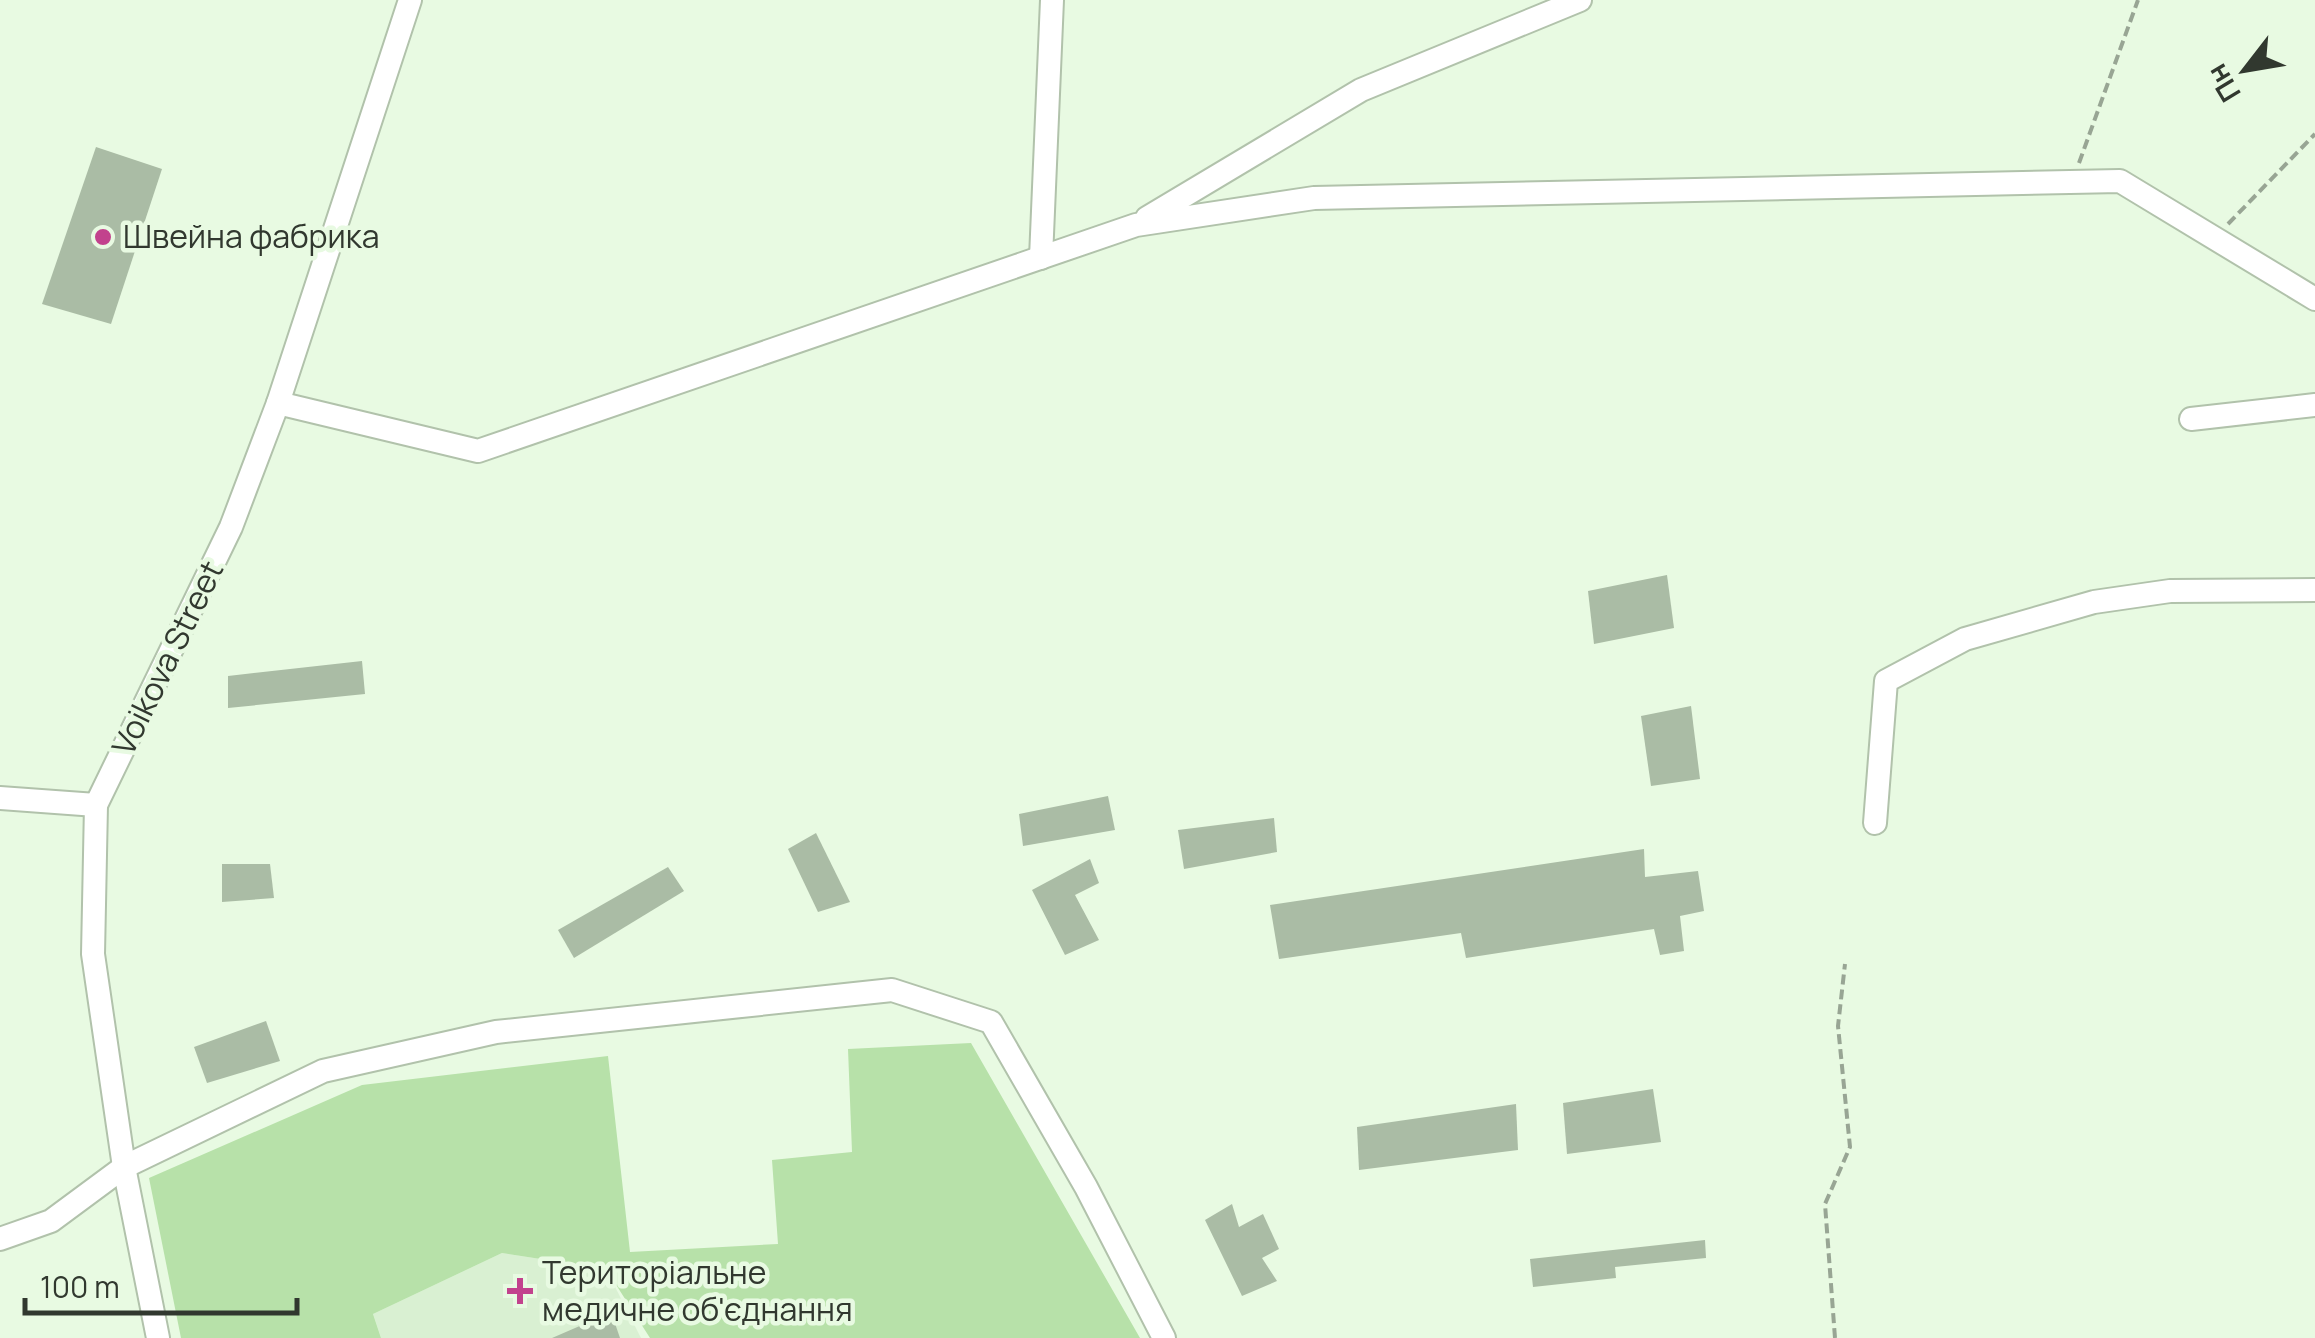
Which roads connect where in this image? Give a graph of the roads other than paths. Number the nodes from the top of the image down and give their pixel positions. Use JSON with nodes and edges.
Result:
{"nodes":[{"id":1,"x":410,"y":0,"type":"edge"},
{"id":2,"x":1052,"y":0,"type":"edge"},
{"id":3,"x":1580,"y":0,"type":"edge"},
{"id":4,"x":1136,"y":225,"type":"junction"},
{"id":5,"x":1041,"y":258,"type":"junction"},
{"id":6,"x":2314,"y":297,"type":"edge"},
{"id":7,"x":278,"y":403,"type":"junction"},
{"id":8,"x":2315,"y":404,"type":"edge"},
{"id":9,"x":2191,"y":419,"type":"dead end"},
{"id":10,"x":2315,"y":590,"type":"edge"},
{"id":11,"x":0,"y":798,"type":"edge"},
{"id":12,"x":96,"y":805,"type":"junction"},
{"id":13,"x":1875,"y":823,"type":"dead end"},
{"id":14,"x":124,"y":1167,"type":"junction"},
{"id":15,"x":0,"y":1239,"type":"edge"},
{"id":16,"x":158,"y":1338,"type":"edge"},
{"id":17,"x":1164,"y":1338,"type":"edge"}],
"edges":[{"from":1,"to":7,"type":"street","name":"Voikova Street"},
{"from":2,"to":5,"type":"street"},
{"from":3,"to":4,"type":"street"},
{"from":4,"to":5,"type":"street"},
{"from":4,"to":6,"type":"street"},
{"from":5,"to":7,"type":"street"},
{"from":7,"to":12,"type":"street","name":"Voikova Street"},
{"from":8,"to":9,"type":"street"},
{"from":10,"to":13,"type":"street"},
{"from":11,"to":12,"type":"street"},
{"from":12,"to":14,"type":"street","name":"Voikova Street"},
{"from":14,"to":15,"type":"street"},
{"from":14,"to":16,"type":"street","name":"Voikova Street"},
{"from":14,"to":17,"type":"street"}]}
